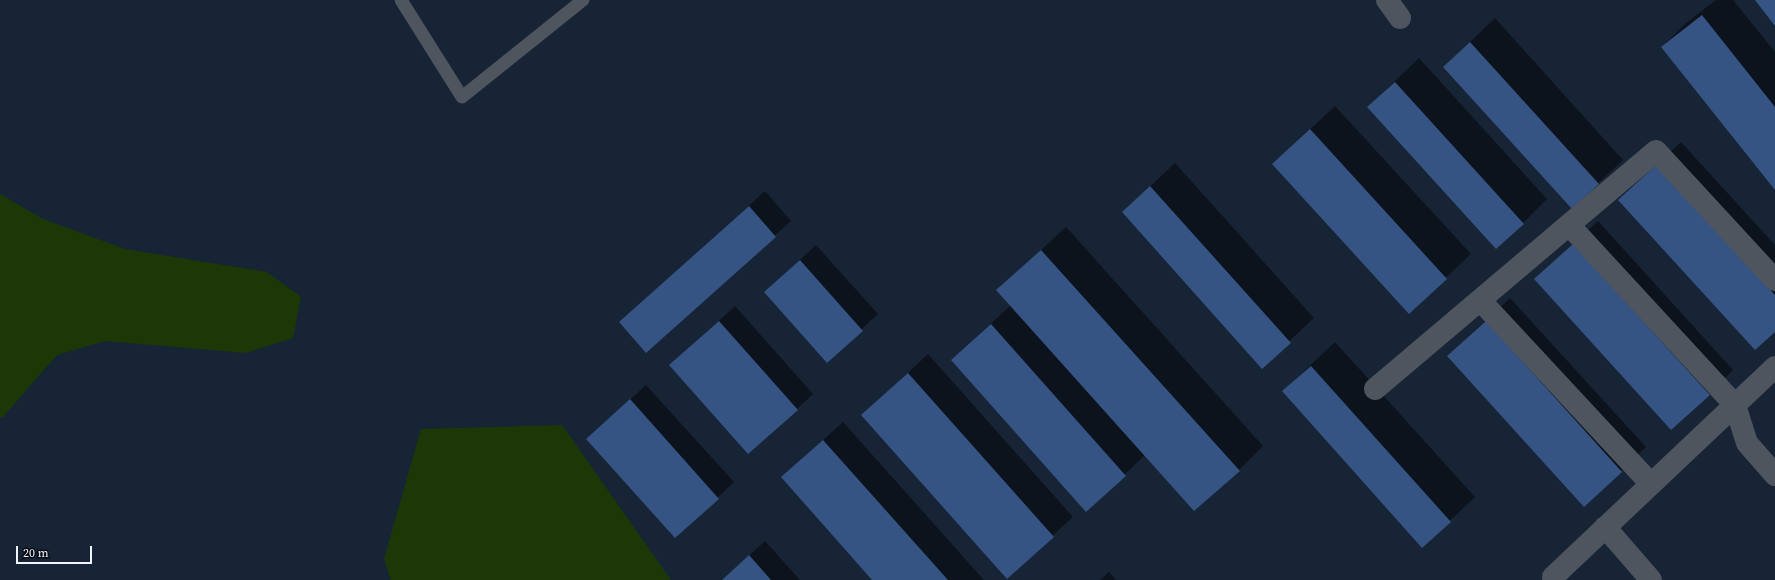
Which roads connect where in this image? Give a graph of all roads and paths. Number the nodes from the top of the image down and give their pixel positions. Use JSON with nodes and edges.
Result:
{"nodes":[{"id":1,"x":400,"y":0,"type":"edge"},
{"id":2,"x":583,"y":0,"type":"edge"},
{"id":3,"x":1388,"y":0,"type":"edge"},
{"id":4,"x":1400,"y":18,"type":"dead end"},
{"id":5,"x":1568,"y":225,"type":"junction"},
{"id":6,"x":1775,"y":280,"type":"edge"},
{"id":7,"x":1480,"y":300,"type":"junction"},
{"id":8,"x":1775,"y":367,"type":"edge"},
{"id":9,"x":1375,"y":389,"type":"dead end"},
{"id":10,"x":1735,"y":405,"type":"junction"},
{"id":11,"x":1775,"y":475,"type":"edge"},
{"id":12,"x":1651,"y":484,"type":"junction"},
{"id":13,"x":1605,"y":527,"type":"junction"},
{"id":14,"x":1552,"y":577,"type":"dead end"},
{"id":15,"x":1651,"y":580,"type":"edge"}],
"edges":[{"from":1,"to":2,"type":"lane"},
{"from":3,"to":4,"type":"street"},
{"from":5,"to":6,"type":"street"},
{"from":5,"to":7,"type":"street"},
{"from":5,"to":10,"type":"street"},
{"from":7,"to":9,"type":"street"},
{"from":7,"to":12,"type":"street"},
{"from":8,"to":10,"type":"street"},
{"from":10,"to":11,"type":"street"},
{"from":10,"to":12,"type":"street"},
{"from":12,"to":13,"type":"street"},
{"from":13,"to":14,"type":"street"},
{"from":13,"to":15,"type":"street"}]}
